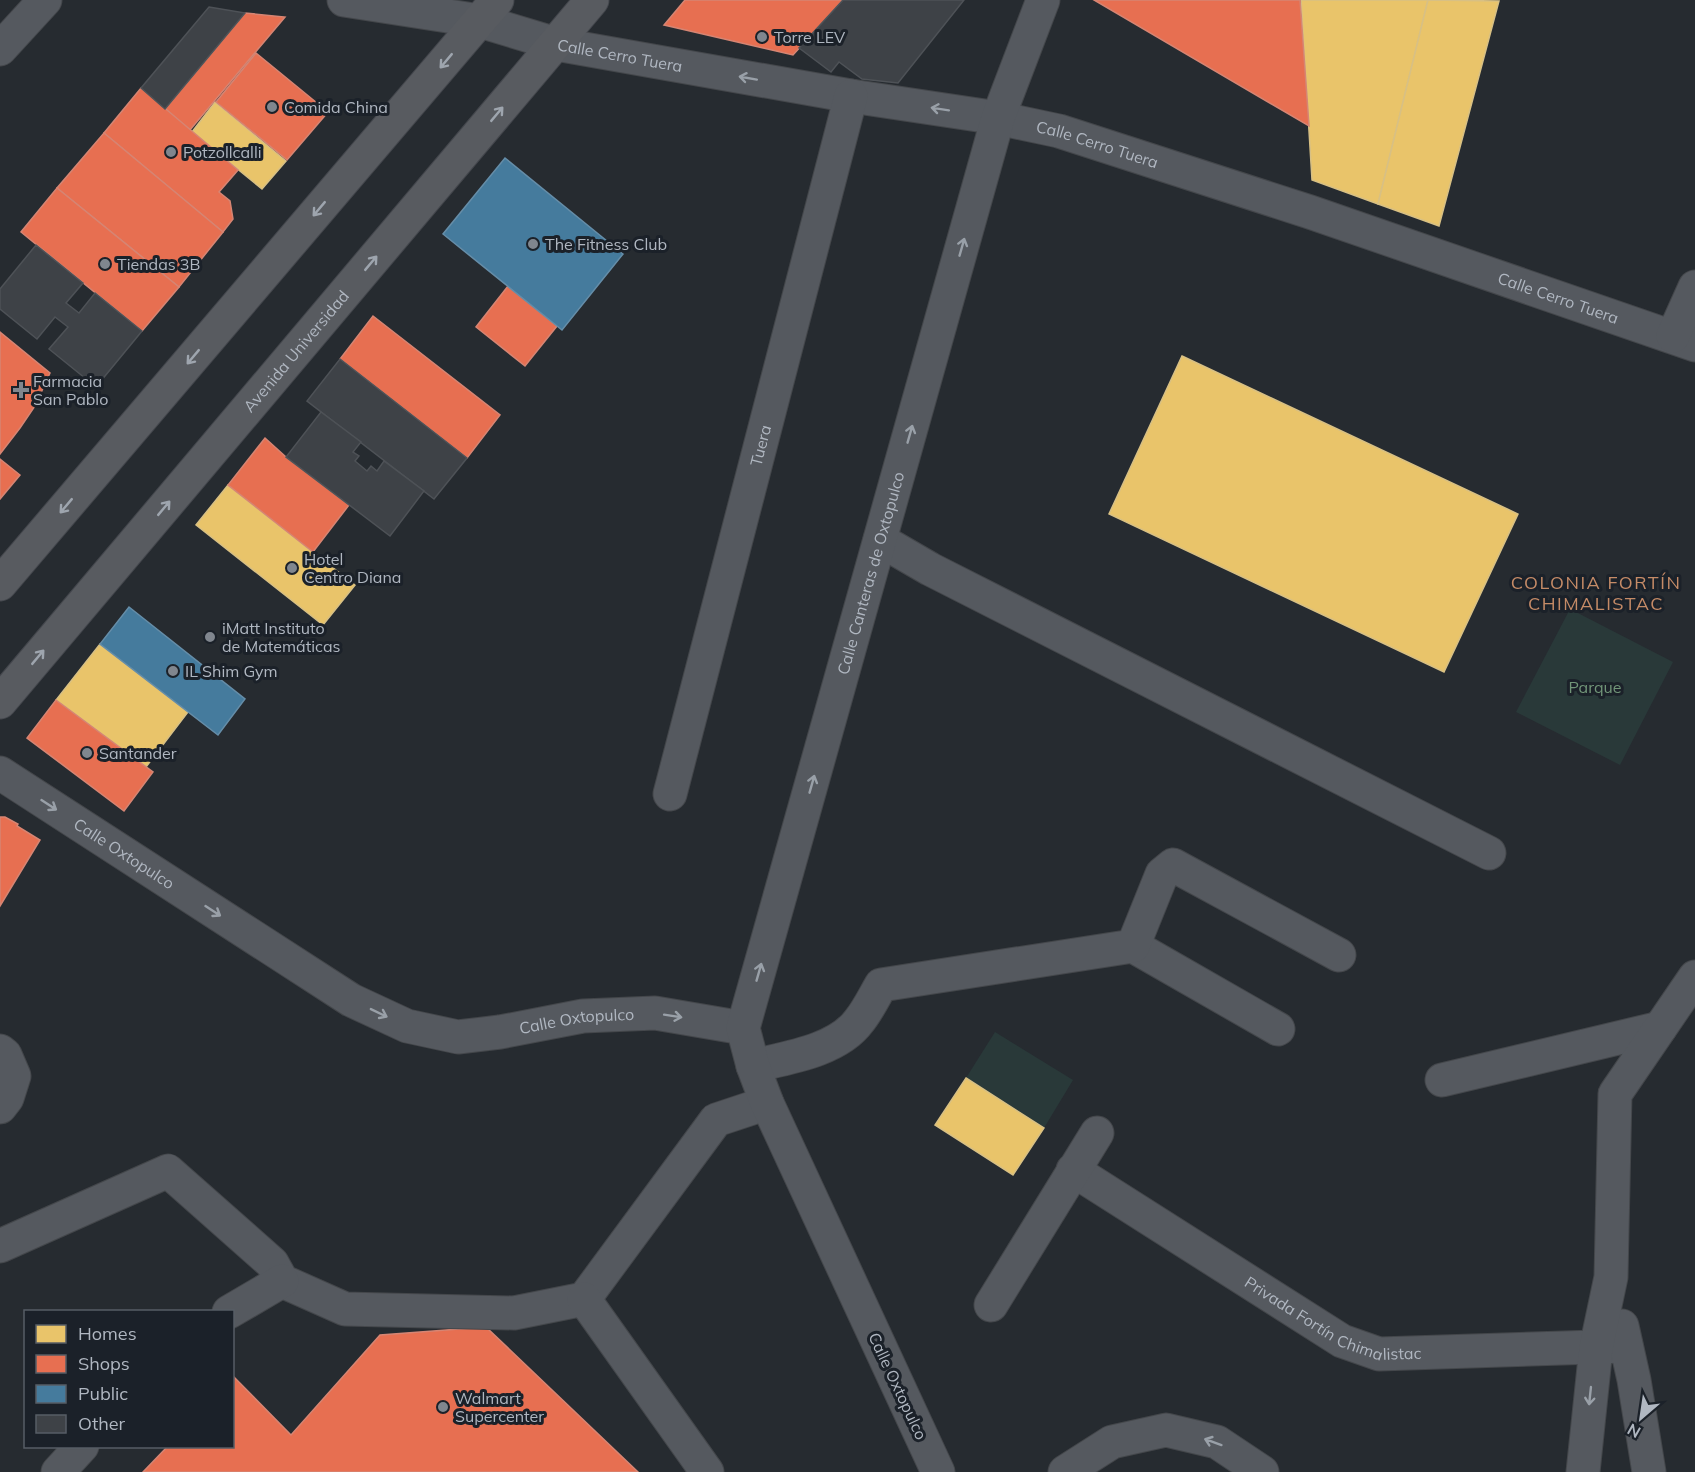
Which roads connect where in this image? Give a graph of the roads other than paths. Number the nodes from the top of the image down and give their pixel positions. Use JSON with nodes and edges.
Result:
{"nodes":[{"id":1,"x":45,"y":0,"type":"edge"},
{"id":2,"x":344,"y":0,"type":"edge"},
{"id":3,"x":592,"y":0,"type":"edge"},
{"id":4,"x":1043,"y":0,"type":"edge"},
{"id":5,"x":489,"y":10,"type":"edge"},
{"id":6,"x":556,"y":44,"type":"junction"},
{"id":7,"x":0,"y":50,"type":"edge"},
{"id":8,"x":851,"y":96,"type":"junction"},
{"id":9,"x":998,"y":118,"type":"junction"},
{"id":10,"x":1695,"y":287,"type":"edge"},
{"id":11,"x":1684,"y":340,"type":"edge"},
{"id":12,"x":880,"y":540,"type":"junction"},
{"id":13,"x":0,"y":584,"type":"edge"},
{"id":14,"x":0,"y":702,"type":"edge"},
{"id":15,"x":0,"y":773,"type":"edge"},
{"id":16,"x":670,"y":794,"type":"dead end"},
{"id":17,"x":1489,"y":853,"type":"dead end"},
{"id":18,"x":1132,"y":946,"type":"junction"},
{"id":19,"x":1340,"y":955,"type":"dead end"},
{"id":20,"x":1695,"y":977,"type":"edge"},
{"id":21,"x":743,"y":1028,"type":"junction"},
{"id":22,"x":1660,"y":1028,"type":"junction"},
{"id":23,"x":1278,"y":1029,"type":"dead end"},
{"id":24,"x":0,"y":1051,"type":"edge"},
{"id":25,"x":753,"y":1066,"type":"junction"},
{"id":26,"x":1442,"y":1080,"type":"dead end"},
{"id":27,"x":767,"y":1104,"type":"junction"},
{"id":28,"x":0,"y":1107,"type":"edge"},
{"id":29,"x":1097,"y":1133,"type":"dead end"},
{"id":30,"x":1073,"y":1170,"type":"junction"},
{"id":31,"x":0,"y":1246,"type":"edge"},
{"id":32,"x":282,"y":1281,"type":"junction"},
{"id":33,"x":584,"y":1299,"type":"junction"},
{"id":34,"x":991,"y":1305,"type":"dead end"},
{"id":35,"x":231,"y":1310,"type":"edge"},
{"id":36,"x":1611,"y":1347,"type":"junction"},
{"id":37,"x":80,"y":1448,"type":"edge"},
{"id":38,"x":58,"y":1472,"type":"edge"},
{"id":39,"x":706,"y":1472,"type":"edge"},
{"id":40,"x":938,"y":1472,"type":"edge"},
{"id":41,"x":1065,"y":1472,"type":"edge"},
{"id":42,"x":1262,"y":1472,"type":"edge"},
{"id":43,"x":1583,"y":1472,"type":"edge"},
{"id":44,"x":1649,"y":1472,"type":"edge"}],
"edges":[{"from":1,"to":7,"type":"street"},
{"from":2,"to":5,"type":"street","name":"Calle Cerro Tuera"},
{"from":3,"to":6,"type":"main road","name":"Avenida Universidad"},
{"from":4,"to":9,"type":"street","name":"Calle Canteras de Oxtopulco"},
{"from":5,"to":6,"type":"street","name":"Calle Cerro Tuera"},
{"from":5,"to":13,"type":"main road","one_way":true},
{"from":8,"to":6,"type":"street","name":"Calle Cerro Tuera","one_way":true},
{"from":14,"to":6,"type":"main road","name":"Avenida Universidad","one_way":true},
{"from":9,"to":8,"type":"street","name":"Calle Cerro Tuera","one_way":true},
{"from":8,"to":16,"type":"street","name":"Tuera"},
{"from":9,"to":11,"type":"street","name":"Calle Cerro Tuera"},
{"from":12,"to":9,"type":"street","name":"Calle Canteras de Oxtopulco","one_way":true},
{"from":10,"to":11,"type":"street"},
{"from":12,"to":17,"type":"street"},
{"from":21,"to":12,"type":"street","name":"Calle Canteras de Oxtopulco","one_way":true},
{"from":15,"to":21,"type":"street","name":"Calle Oxtopulco","one_way":true},
{"from":18,"to":19,"type":"street"},
{"from":18,"to":23,"type":"street"},
{"from":18,"to":25,"type":"street"},
{"from":20,"to":22,"type":"street"},
{"from":21,"to":25,"type":"street","name":"Calle Oxtopulco"},
{"from":22,"to":26,"type":"street"},
{"from":22,"to":36,"type":"street"},
{"from":24,"to":28,"type":"street"},
{"from":25,"to":27,"type":"street","name":"Calle Oxtopulco"},
{"from":27,"to":33,"type":"street"},
{"from":27,"to":40,"type":"street","name":"Calle Oxtopulco"},
{"from":29,"to":30,"type":"street"},
{"from":30,"to":34,"type":"street"},
{"from":30,"to":36,"type":"street","name":"Privada Fortín Chimalistac"},
{"from":31,"to":32,"type":"street"},
{"from":32,"to":33,"type":"street"},
{"from":32,"to":35,"type":"street"},
{"from":33,"to":39,"type":"street"},
{"from":36,"to":43,"type":"street","one_way":true},
{"from":36,"to":44,"type":"street"},
{"from":37,"to":38,"type":"street"},
{"from":42,"to":41,"type":"street","one_way":true}]}
